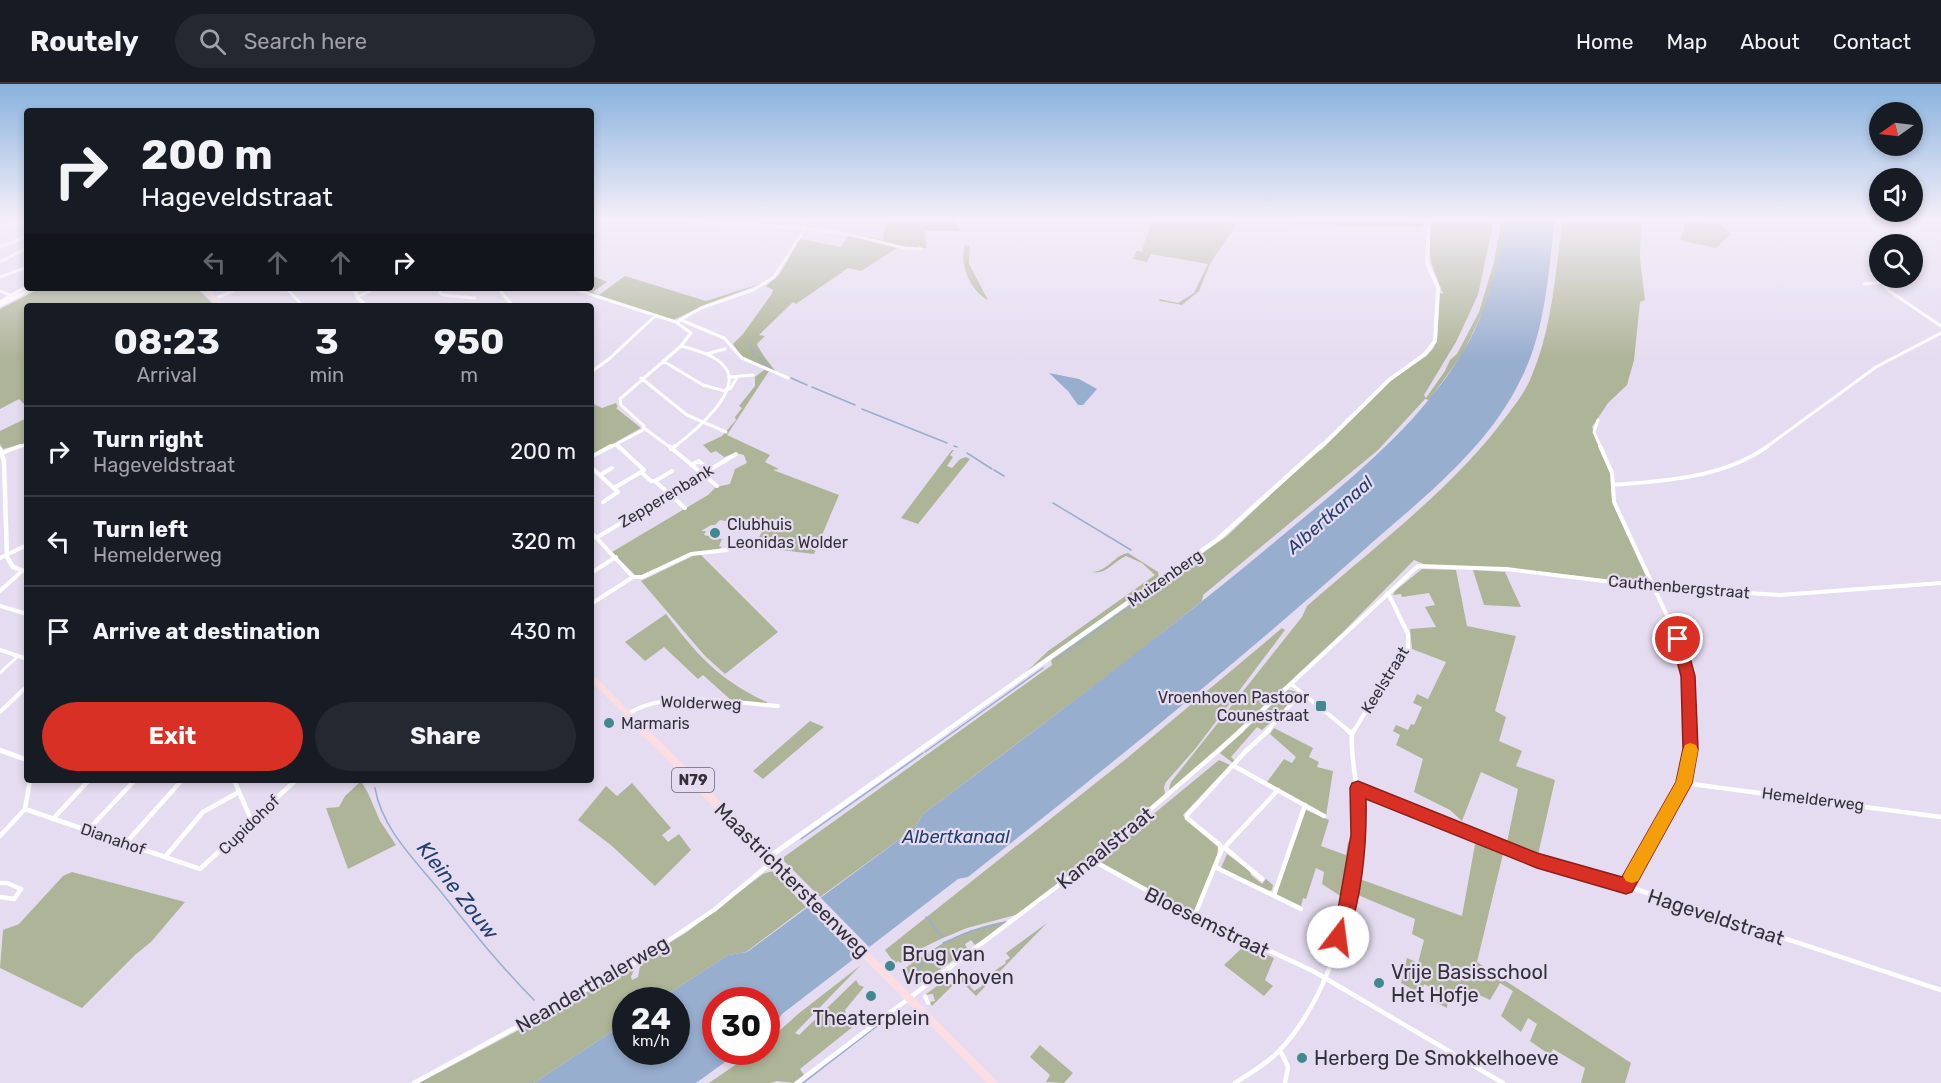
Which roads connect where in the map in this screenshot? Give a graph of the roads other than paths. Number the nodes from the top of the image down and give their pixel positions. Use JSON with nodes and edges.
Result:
{"nodes":[{"id":1,"x":783,"y":266,"type":"edge"},
{"id":2,"x":1428,"y":266,"type":"edge"},
{"id":3,"x":24,"y":268,"type":"edge"},
{"id":4,"x":0,"y":277,"type":"edge"},
{"id":5,"x":1869,"y":283,"type":"edge"},
{"id":6,"x":1864,"y":284,"type":"dead end"},
{"id":7,"x":24,"y":288,"type":"edge"},
{"id":8,"x":1887,"y":288,"type":"edge"},
{"id":9,"x":0,"y":291,"type":"edge"},
{"id":10,"x":27,"y":291,"type":"edge"},
{"id":11,"x":209,"y":291,"type":"edge"},
{"id":12,"x":233,"y":291,"type":"edge"},
{"id":13,"x":288,"y":291,"type":"edge"},
{"id":14,"x":355,"y":291,"type":"edge"},
{"id":15,"x":370,"y":291,"type":"edge"},
{"id":16,"x":440,"y":291,"type":"edge"},
{"id":17,"x":500,"y":291,"type":"edge"},
{"id":18,"x":580,"y":291,"type":"edge"},
{"id":19,"x":11,"y":296,"type":"junction"},
{"id":20,"x":357,"y":297,"type":"junction"},
{"id":21,"x":475,"y":298,"type":"dead end"},
{"id":22,"x":216,"y":299,"type":"junction"},
{"id":23,"x":220,"y":303,"type":"edge"},
{"id":24,"x":300,"y":303,"type":"edge"},
{"id":25,"x":363,"y":303,"type":"edge"},
{"id":26,"x":510,"y":303,"type":"edge"},
{"id":27,"x":0,"y":304,"type":"edge"},
{"id":28,"x":656,"y":315,"type":"junction"},
{"id":29,"x":678,"y":321,"type":"junction"},
{"id":30,"x":1941,"y":326,"type":"edge"},
{"id":31,"x":1941,"y":333,"type":"edge"},
{"id":32,"x":681,"y":346,"type":"junction"},
{"id":33,"x":725,"y":349,"type":"dead end"},
{"id":34,"x":704,"y":354,"type":"junction"},
{"id":35,"x":663,"y":361,"type":"junction"},
{"id":36,"x":594,"y":370,"type":"edge"},
{"id":37,"x":753,"y":375,"type":"dead end"},
{"id":38,"x":738,"y":376,"type":"junction"},
{"id":39,"x":729,"y":377,"type":"junction"},
{"id":40,"x":641,"y":378,"type":"junction"},
{"id":41,"x":788,"y":378,"type":"dead end"},
{"id":42,"x":726,"y":390,"type":"junction"},
{"id":43,"x":1598,"y":420,"type":"dead end"},
{"id":44,"x":704,"y":423,"type":"junction"},
{"id":45,"x":644,"y":428,"type":"junction"},
{"id":46,"x":726,"y":432,"type":"dead end"},
{"id":47,"x":24,"y":445,"type":"edge"},
{"id":48,"x":616,"y":445,"type":"junction"},
{"id":49,"x":671,"y":448,"type":"junction"},
{"id":50,"x":1,"y":451,"type":"edge"},
{"id":51,"x":736,"y":454,"type":"dead end"},
{"id":52,"x":594,"y":456,"type":"edge"},
{"id":53,"x":691,"y":465,"type":"junction"},
{"id":54,"x":612,"y":468,"type":"dead end"},
{"id":55,"x":707,"y":469,"type":"dead end"},
{"id":56,"x":594,"y":470,"type":"edge"},
{"id":57,"x":672,"y":471,"type":"dead end"},
{"id":58,"x":641,"y":472,"type":"junction"},
{"id":59,"x":701,"y":474,"type":"junction"},
{"id":60,"x":600,"y":475,"type":"junction"},
{"id":61,"x":2,"y":480,"type":"edge"},
{"id":62,"x":655,"y":481,"type":"junction"},
{"id":63,"x":1613,"y":485,"type":"junction"},
{"id":64,"x":717,"y":486,"type":"dead end"},
{"id":65,"x":614,"y":488,"type":"junction"},
{"id":66,"x":669,"y":494,"type":"junction"},
{"id":67,"x":603,"y":502,"type":"dead end"},
{"id":68,"x":685,"y":508,"type":"dead end"},
{"id":69,"x":594,"y":536,"type":"edge"},
{"id":70,"x":596,"y":538,"type":"junction"},
{"id":71,"x":24,"y":546,"type":"edge"},
{"id":72,"x":727,"y":550,"type":"dead end"},
{"id":73,"x":7,"y":555,"type":"junction"},
{"id":74,"x":616,"y":557,"type":"junction"},
{"id":75,"x":0,"y":558,"type":"edge"},
{"id":76,"x":594,"y":571,"type":"edge"},
{"id":77,"x":24,"y":572,"type":"edge"},
{"id":78,"x":1160,"y":572,"type":"dead end"},
{"id":79,"x":24,"y":573,"type":"edge"},
{"id":80,"x":1166,"y":576,"type":"junction"},
{"id":81,"x":633,"y":578,"type":"junction"},
{"id":82,"x":1941,"y":583,"type":"edge"},
{"id":83,"x":1653,"y":587,"type":"junction"},
{"id":84,"x":0,"y":591,"type":"edge"},
{"id":85,"x":1388,"y":593,"type":"junction"},
{"id":86,"x":594,"y":602,"type":"edge"},
{"id":87,"x":0,"y":606,"type":"edge"},
{"id":88,"x":24,"y":613,"type":"edge"},
{"id":89,"x":0,"y":650,"type":"edge"},
{"id":90,"x":18,"y":656,"type":"junction"},
{"id":91,"x":24,"y":657,"type":"edge"},
{"id":92,"x":0,"y":673,"type":"edge"},
{"id":93,"x":594,"y":680,"type":"edge"},
{"id":94,"x":1291,"y":684,"type":"junction"},
{"id":95,"x":24,"y":689,"type":"edge"},
{"id":96,"x":1301,"y":693,"type":"junction"},
{"id":97,"x":778,"y":706,"type":"dead end"},
{"id":98,"x":0,"y":712,"type":"edge"},
{"id":99,"x":628,"y":714,"type":"junction"},
{"id":100,"x":1352,"y":734,"type":"junction"},
{"id":101,"x":0,"y":750,"type":"edge"},
{"id":102,"x":24,"y":759,"type":"edge"},
{"id":103,"x":1234,"y":766,"type":"junction"},
{"id":104,"x":29,"y":783,"type":"edge"},
{"id":105,"x":86,"y":783,"type":"edge"},
{"id":106,"x":132,"y":783,"type":"edge"},
{"id":107,"x":179,"y":783,"type":"edge"},
{"id":108,"x":235,"y":783,"type":"edge"},
{"id":109,"x":291,"y":783,"type":"edge"},
{"id":110,"x":1684,"y":783,"type":"junction"},
{"id":111,"x":1358,"y":788,"type":"junction"},
{"id":112,"x":1278,"y":790,"type":"junction"},
{"id":113,"x":239,"y":792,"type":"junction"},
{"id":114,"x":1305,"y":805,"type":"junction"},
{"id":115,"x":25,"y":809,"type":"junction"},
{"id":116,"x":1324,"y":816,"type":"dead end"},
{"id":117,"x":1941,"y":816,"type":"edge"},
{"id":118,"x":53,"y":819,"type":"junction"},
{"id":119,"x":252,"y":822,"type":"junction"},
{"id":120,"x":88,"y":830,"type":"junction"},
{"id":121,"x":0,"y":836,"type":"edge"},
{"id":122,"x":125,"y":844,"type":"junction"},
{"id":123,"x":1223,"y":849,"type":"junction"},
{"id":124,"x":165,"y":857,"type":"junction"},
{"id":125,"x":771,"y":859,"type":"junction"},
{"id":126,"x":1092,"y":860,"type":"junction"},
{"id":127,"x":1215,"y":867,"type":"junction"},
{"id":128,"x":200,"y":869,"type":"joint"},
{"id":129,"x":1262,"y":879,"type":"dead end"},
{"id":130,"x":0,"y":883,"type":"edge"},
{"id":131,"x":1626,"y":886,"type":"junction"},
{"id":132,"x":1274,"y":895,"type":"junction"},
{"id":133,"x":0,"y":897,"type":"edge"},
{"id":134,"x":1301,"y":909,"type":"dead end"},
{"id":135,"x":1194,"y":917,"type":"junction"},
{"id":136,"x":1324,"y":979,"type":"junction"},
{"id":137,"x":1941,"y":990,"type":"edge"},
{"id":138,"x":925,"y":996,"type":"dead end"},
{"id":139,"x":909,"y":999,"type":"junction"},
{"id":140,"x":928,"y":1003,"type":"dead end"},
{"id":141,"x":1280,"y":1050,"type":"junction"},
{"id":142,"x":414,"y":1083,"type":"edge"},
{"id":143,"x":797,"y":1083,"type":"edge"},
{"id":144,"x":993,"y":1083,"type":"edge"},
{"id":145,"x":1235,"y":1083,"type":"edge"},
{"id":146,"x":1285,"y":1083,"type":"edge"},
{"id":147,"x":1503,"y":1083,"type":"edge"}],
"edges":[{"from":1,"to":29,"type":"street"},
{"from":2,"to":80,"type":"street","name":"Muizenberg"},
{"from":3,"to":4,"type":"street"},
{"from":5,"to":6,"type":"street"},
{"from":7,"to":19,"type":"street"},
{"from":8,"to":30,"type":"street"},
{"from":9,"to":19,"type":"street"},
{"from":10,"to":27,"type":"street"},
{"from":11,"to":22,"type":"main road"},
{"from":12,"to":22,"type":"street"},
{"from":13,"to":24,"type":"street"},
{"from":14,"to":20,"type":"street"},
{"from":15,"to":20,"type":"street"},
{"from":16,"to":21,"type":"street"},
{"from":17,"to":26,"type":"street"},
{"from":18,"to":28,"type":"street"},
{"from":19,"to":27,"type":"street"},
{"from":20,"to":25,"type":"street"},
{"from":22,"to":23,"type":"main road"},
{"from":28,"to":29,"type":"street"},
{"from":28,"to":36,"type":"street"},
{"from":29,"to":32,"type":"street"},
{"from":29,"to":41,"type":"street"},
{"from":31,"to":63,"type":"street"},
{"from":32,"to":34,"type":"street"},
{"from":32,"to":35,"type":"street"},
{"from":33,"to":34,"type":"street"},
{"from":34,"to":39,"type":"street"},
{"from":35,"to":40,"type":"street"},
{"from":35,"to":42,"type":"street"},
{"from":37,"to":38,"type":"street"},
{"from":38,"to":39,"type":"street"},
{"from":38,"to":42,"type":"street"},
{"from":39,"to":42,"type":"street"},
{"from":40,"to":44,"type":"street"},
{"from":40,"to":45,"type":"street"},
{"from":42,"to":44,"type":"street"},
{"from":43,"to":63,"type":"street"},
{"from":44,"to":46,"type":"street"},
{"from":44,"to":49,"type":"street"},
{"from":45,"to":48,"type":"street"},
{"from":45,"to":49,"type":"street"},
{"from":47,"to":50,"type":"street"},
{"from":48,"to":52,"type":"street"},
{"from":48,"to":58,"type":"street"},
{"from":49,"to":53,"type":"street"},
{"from":50,"to":61,"type":"street"},
{"from":51,"to":59,"type":"street","name":"Zepperenbank"},
{"from":53,"to":55,"type":"street"},
{"from":53,"to":59,"type":"street"},
{"from":54,"to":60,"type":"street"},
{"from":56,"to":60,"type":"street"},
{"from":57,"to":62,"type":"street"},
{"from":58,"to":62,"type":"street"},
{"from":58,"to":65,"type":"street"},
{"from":59,"to":64,"type":"street"},
{"from":59,"to":66,"type":"street","name":"Zepperenbank"},
{"from":60,"to":65,"type":"street"},
{"from":61,"to":73,"type":"street"},
{"from":62,"to":66,"type":"street"},
{"from":63,"to":83,"type":"street"},
{"from":65,"to":67,"type":"street"},
{"from":66,"to":68,"type":"street"},
{"from":66,"to":70,"type":"street","name":"Zepperenbank"},
{"from":69,"to":70,"type":"street"},
{"from":70,"to":74,"type":"street"},
{"from":71,"to":73,"type":"street"},
{"from":72,"to":81,"type":"street"},
{"from":73,"to":75,"type":"street"},
{"from":73,"to":77,"type":"street"},
{"from":74,"to":76,"type":"street"},
{"from":74,"to":81,"type":"street"},
{"from":78,"to":80,"type":"street"},
{"from":79,"to":84,"type":"street"},
{"from":80,"to":125,"type":"street","name":"Muizenberg"},
{"from":81,"to":86,"type":"street"},
{"from":82,"to":83,"type":"street","name":"Cauthenbergstraat"},
{"from":83,"to":85,"type":"street","name":"Cauthenbergstraat"},
{"from":83,"to":110,"type":"street"},
{"from":85,"to":94,"type":"street"},
{"from":85,"to":100,"type":"street","name":"Keelstraat"},
{"from":87,"to":88,"type":"street"},
{"from":89,"to":90,"type":"street"},
{"from":90,"to":91,"type":"street"},
{"from":90,"to":92,"type":"street"},
{"from":93,"to":99,"type":"main road","name":"Maastrichtersteenweg","number":"N79"},
{"from":94,"to":96,"type":"street"},
{"from":94,"to":126,"type":"street","name":"Kanaalstraat"},
{"from":95,"to":98,"type":"street"},
{"from":96,"to":100,"type":"street"},
{"from":96,"to":103,"type":"street"},
{"from":97,"to":99,"type":"street","name":"Wolderweg"},
{"from":99,"to":125,"type":"main road","name":"Maastrichtersteenweg","number":"N79"},
{"from":100,"to":111,"type":"street"},
{"from":101,"to":102,"type":"street"},
{"from":103,"to":112,"type":"street"},
{"from":103,"to":123,"type":"street"},
{"from":104,"to":115,"type":"street"},
{"from":105,"to":118,"type":"street"},
{"from":106,"to":120,"type":"street"},
{"from":107,"to":122,"type":"street"},
{"from":108,"to":113,"type":"street"},
{"from":109,"to":119,"type":"street","name":"Cupidohof"},
{"from":110,"to":117,"type":"street","name":"Hemelderweg"},
{"from":110,"to":131,"type":"street"},
{"from":111,"to":131,"type":"street","name":"Hageveldstraat"},
{"from":111,"to":136,"type":"street"},
{"from":112,"to":114,"type":"street"},
{"from":112,"to":123,"type":"street"},
{"from":113,"to":119,"type":"street"},
{"from":113,"to":124,"type":"street"},
{"from":114,"to":116,"type":"street"},
{"from":114,"to":132,"type":"street"},
{"from":115,"to":118,"type":"street","name":"Dianahof"},
{"from":115,"to":121,"type":"street"},
{"from":118,"to":120,"type":"street","name":"Dianahof"},
{"from":119,"to":128,"type":"street","name":"Cupidohof"},
{"from":120,"to":122,"type":"street","name":"Dianahof"},
{"from":122,"to":124,"type":"street","name":"Dianahof"},
{"from":123,"to":127,"type":"street"},
{"from":123,"to":129,"type":"street"},
{"from":124,"to":128,"type":"street","name":"Dianahof"},
{"from":125,"to":139,"type":"main road","name":"Maastrichtersteenweg","number":"N79"},
{"from":125,"to":142,"type":"street","name":"Neanderthalerweg"},
{"from":126,"to":135,"type":"street","name":"Bloesemstraat"},
{"from":126,"to":139,"type":"street","name":"Kanaalstraat"},
{"from":127,"to":132,"type":"street"},
{"from":127,"to":135,"type":"street"},
{"from":130,"to":133,"type":"street"},
{"from":131,"to":137,"type":"street","name":"Hageveldstraat"},
{"from":132,"to":134,"type":"street"},
{"from":135,"to":136,"type":"street","name":"Bloesemstraat"},
{"from":136,"to":141,"type":"street"},
{"from":136,"to":147,"type":"street","name":"Bloesemstraat"},
{"from":138,"to":140,"type":"street"},
{"from":139,"to":143,"type":"street","name":"Kanaalstraat"},
{"from":139,"to":144,"type":"main road","name":"Maastrichtersteenweg","number":"N79"},
{"from":141,"to":145,"type":"street"},
{"from":141,"to":146,"type":"street"}]}
